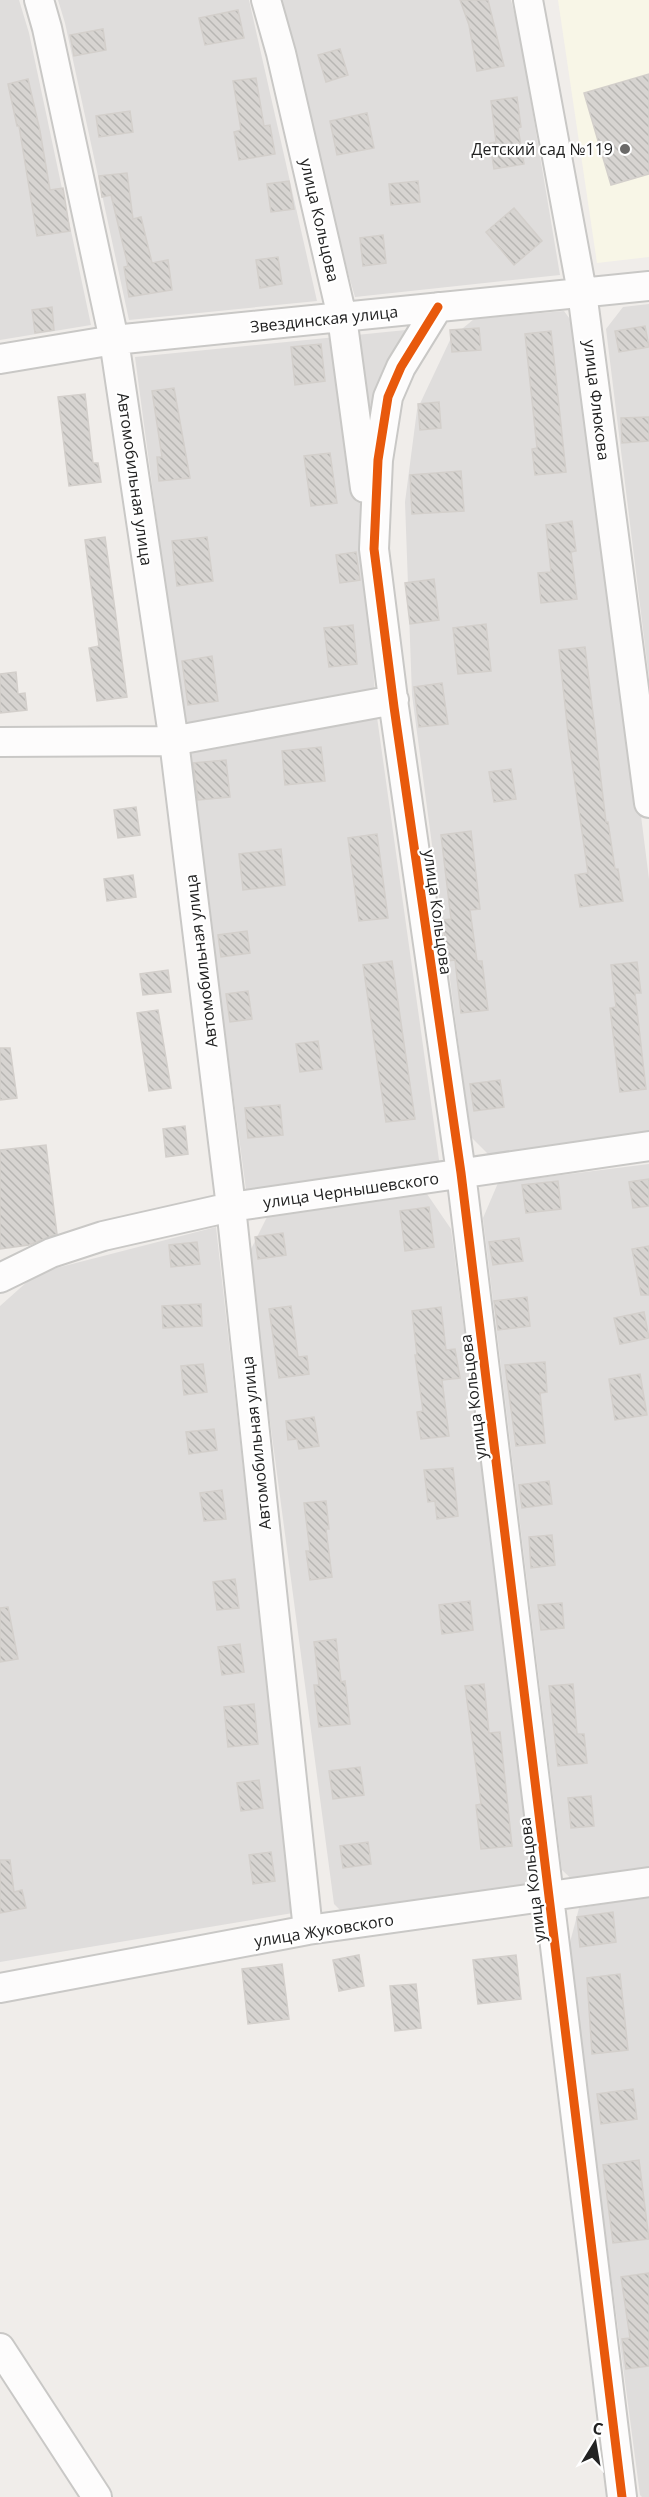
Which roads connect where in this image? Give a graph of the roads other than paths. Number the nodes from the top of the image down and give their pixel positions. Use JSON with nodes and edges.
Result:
{"nodes":[{"id":1,"x":39,"y":0,"type":"edge"},
{"id":2,"x":266,"y":0,"type":"edge"},
{"id":3,"x":528,"y":0,"type":"edge"},
{"id":4,"x":649,"y":286,"type":"edge"},
{"id":5,"x":582,"y":292,"type":"junction"},
{"id":6,"x":438,"y":307,"type":"junction"},
{"id":7,"x":342,"y":317,"type":"junction"},
{"id":8,"x":114,"y":340,"type":"junction"},
{"id":9,"x":0,"y":359,"type":"edge"},
{"id":10,"x":374,"y":549,"type":"junction"},
{"id":11,"x":394,"y":700,"type":"junction"},
{"id":12,"x":172,"y":741,"type":"junction"},
{"id":13,"x":0,"y":742,"type":"edge"},
{"id":14,"x":649,"y":803,"type":"edge"},
{"id":15,"x":649,"y":1146,"type":"edge"},
{"id":16,"x":461,"y":1173,"type":"junction"},
{"id":17,"x":231,"y":1208,"type":"junction"},
{"id":18,"x":0,"y":1278,"type":"edge"},
{"id":19,"x":649,"y":1882,"type":"edge"},
{"id":20,"x":549,"y":1898,"type":"junction"},
{"id":21,"x":308,"y":1930,"type":"junction"},
{"id":22,"x":0,"y":1988,"type":"edge"},
{"id":23,"x":0,"y":2348,"type":"edge"},
{"id":24,"x":97,"y":2497,"type":"edge"},
{"id":25,"x":622,"y":2497,"type":"edge"}],
"edges":[{"from":1,"to":8,"type":"street","name":"Автомобильная улица"},
{"from":2,"to":7,"type":"street","name":"улица Кольцова"},
{"from":3,"to":5,"type":"street","name":"улица Флюкова"},
{"from":4,"to":5,"type":"street","name":"Звездинская улица"},
{"from":5,"to":6,"type":"street","name":"Звездинская улица"},
{"from":5,"to":14,"type":"street","name":"улица Флюкова"},
{"from":6,"to":7,"type":"street","name":"Звездинская улица"},
{"from":6,"to":10,"type":"street","name":"улица Кольцова"},
{"from":7,"to":8,"type":"street","name":"Звездинская улица"},
{"from":7,"to":10,"type":"street","name":"улица Кольцова"},
{"from":8,"to":9,"type":"street","name":"Звездинская улица"},
{"from":8,"to":12,"type":"street","name":"Автомобильная улица"},
{"from":10,"to":11,"type":"street","name":"улица Кольцова"},
{"from":11,"to":12,"type":"street"},
{"from":11,"to":16,"type":"street","name":"улица Кольцова"},
{"from":12,"to":13,"type":"street"},
{"from":12,"to":17,"type":"street","name":"Автомобильная улица"},
{"from":15,"to":16,"type":"street","name":"улица Чернышевского"},
{"from":16,"to":17,"type":"street","name":"улица Чернышевского"},
{"from":16,"to":20,"type":"street","name":"улица Кольцова"},
{"from":17,"to":18,"type":"street","name":"улица Чернышевского"},
{"from":17,"to":21,"type":"street","name":"Автомобильная улица"},
{"from":19,"to":20,"type":"street","name":"улица Жуковского"},
{"from":20,"to":21,"type":"street","name":"улица Жуковского"},
{"from":20,"to":25,"type":"street","name":"улица Кольцова"},
{"from":21,"to":22,"type":"street","name":"улица Жуковского"},
{"from":23,"to":24,"type":"street"}]}
